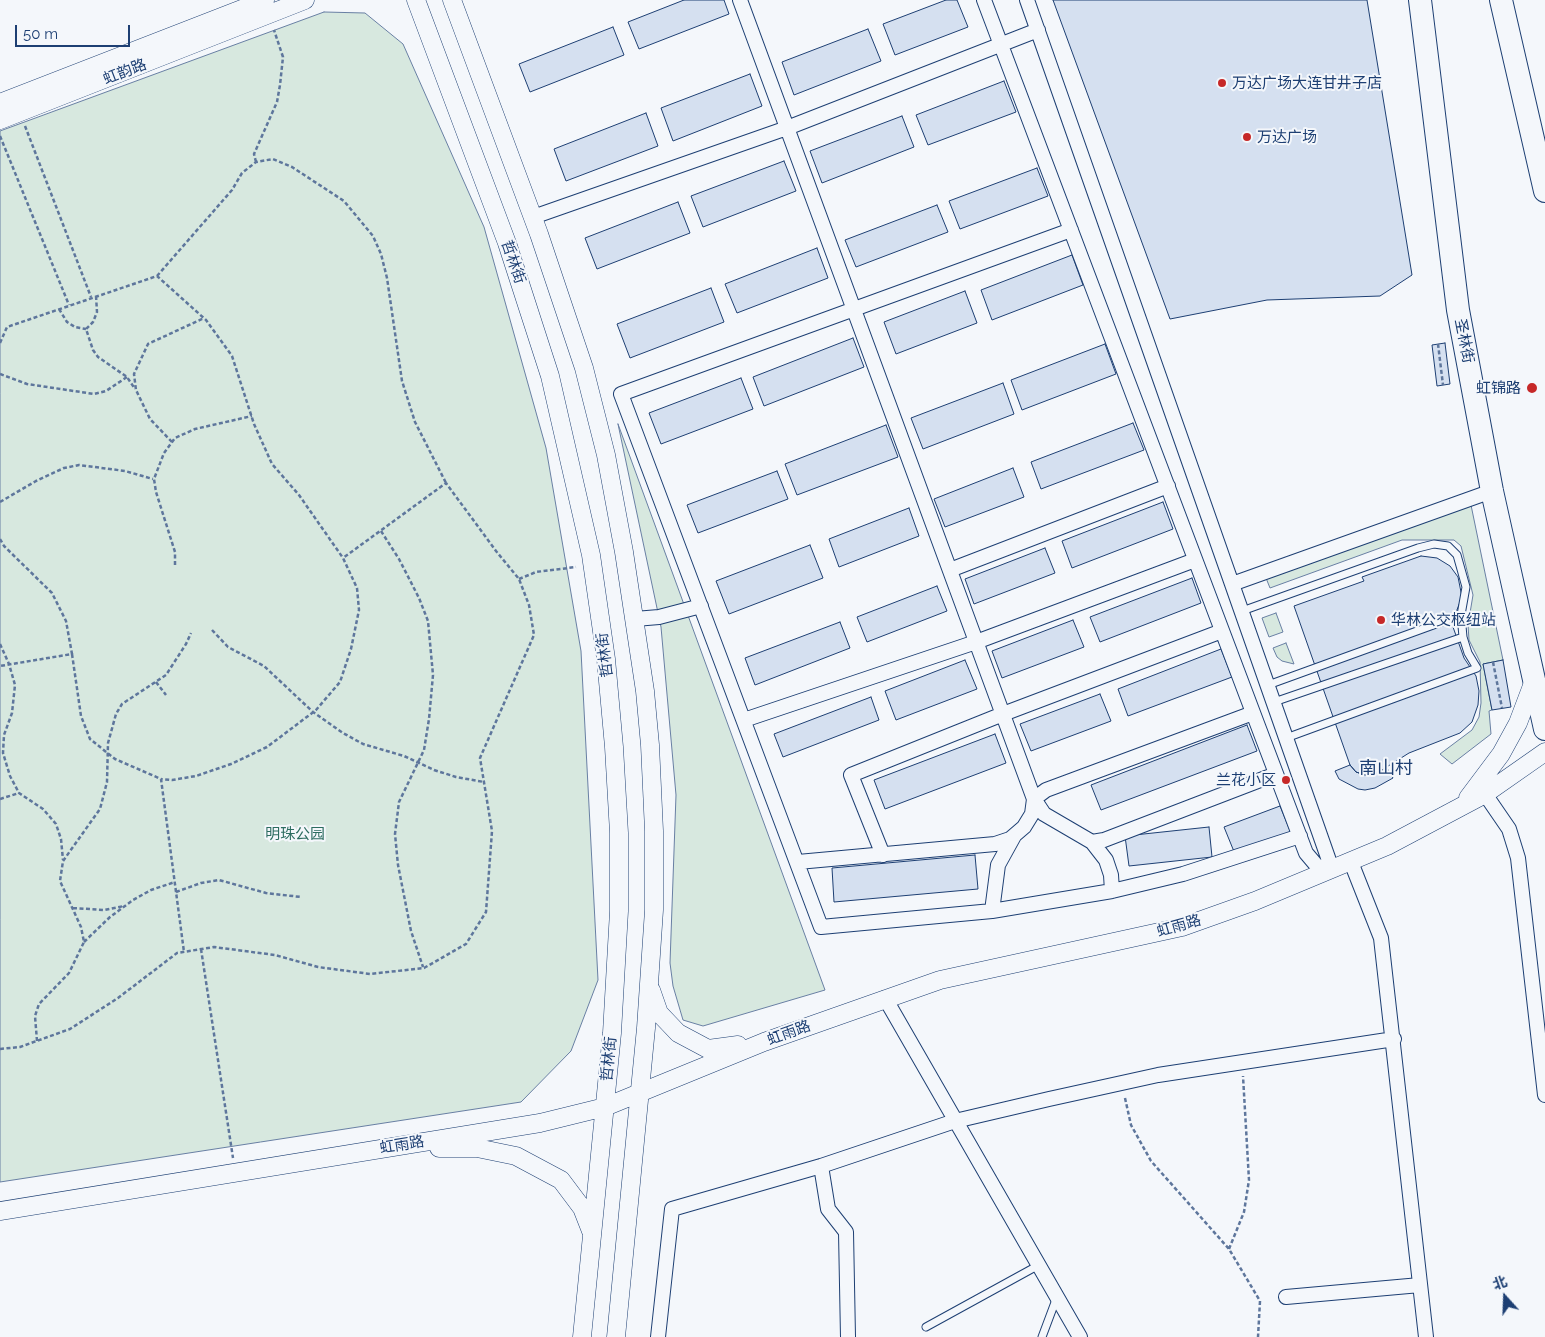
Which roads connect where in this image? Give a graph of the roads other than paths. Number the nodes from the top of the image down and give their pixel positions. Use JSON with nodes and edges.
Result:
{"nodes":[{"id":1,"x":305,"y":0,"type":"edge"},
{"id":2,"x":416,"y":0,"type":"edge"},
{"id":3,"x":452,"y":0,"type":"edge"},
{"id":4,"x":740,"y":0,"type":"edge"},
{"id":5,"x":984,"y":0,"type":"edge"},
{"id":6,"x":1027,"y":0,"type":"edge"},
{"id":7,"x":1420,"y":0,"type":"edge"},
{"id":8,"x":1501,"y":0,"type":"edge"},
{"id":9,"x":267,"y":7,"type":"edge"},
{"id":10,"x":1038,"y":30,"type":"junction"},
{"id":11,"x":1001,"y":44,"type":"junction"},
{"id":12,"x":0,"y":103,"type":"edge"},
{"id":13,"x":0,"y":120,"type":"edge"},
{"id":14,"x":787,"y":128,"type":"junction"},
{"id":15,"x":1545,"y":191,"type":"edge"},
{"id":16,"x":533,"y":217,"type":"junction"},
{"id":17,"x":1071,"y":230,"type":"junction"},
{"id":18,"x":853,"y":310,"type":"junction"},
{"id":19,"x":1168,"y":486,"type":"junction"},
{"id":20,"x":1492,"y":491,"type":"junction"},
{"id":21,"x":1195,"y":560,"type":"junction"},
{"id":22,"x":950,"y":570,"type":"junction"},
{"id":23,"x":1232,"y":584,"type":"junction"},
{"id":24,"x":701,"y":606,"type":"junction"},
{"id":25,"x":1242,"y":611,"type":"junction"},
{"id":26,"x":1462,"y":615,"type":"junction"},
{"id":27,"x":635,"y":619,"type":"junction"},
{"id":28,"x":1222,"y":632,"type":"junction"},
{"id":29,"x":1463,"y":637,"type":"junction"},
{"id":30,"x":976,"y":642,"type":"junction"},
{"id":31,"x":1539,"y":679,"type":"edge"},
{"id":32,"x":1268,"y":684,"type":"junction"},
{"id":33,"x":1274,"y":702,"type":"junction"},
{"id":34,"x":1253,"y":713,"type":"junction"},
{"id":35,"x":1003,"y":714,"type":"junction"},
{"id":36,"x":744,"y":720,"type":"junction"},
{"id":37,"x":1545,"y":729,"type":"edge"},
{"id":38,"x":1286,"y":738,"type":"junction"},
{"id":39,"x":1545,"y":752,"type":"edge"},
{"id":40,"x":1276,"y":774,"type":"junction"},
{"id":41,"x":1485,"y":794,"type":"junction"},
{"id":42,"x":1034,"y":799,"type":"junction"},
{"id":43,"x":1462,"y":807,"type":"junction"},
{"id":44,"x":1053,"y":821,"type":"junction"},
{"id":45,"x":1020,"y":830,"type":"junction"},
{"id":46,"x":1300,"y":836,"type":"junction"},
{"id":47,"x":1092,"y":842,"type":"junction"},
{"id":48,"x":883,"y":855,"type":"junction"},
{"id":49,"x":798,"y":862,"type":"junction"},
{"id":50,"x":1351,"y":862,"type":"junction"},
{"id":51,"x":1332,"y":870,"type":"junction"},
{"id":52,"x":1112,"y":891,"type":"junction"},
{"id":53,"x":992,"y":910,"type":"junction"},
{"id":54,"x":650,"y":981,"type":"junction"},
{"id":55,"x":885,"y":998,"type":"junction"},
{"id":56,"x":1394,"y":1039,"type":"junction"},
{"id":57,"x":764,"y":1042,"type":"junction"},
{"id":58,"x":639,"y":1094,"type":"junction"},
{"id":59,"x":1545,"y":1095,"type":"edge"},
{"id":60,"x":605,"y":1107,"type":"junction"},
{"id":61,"x":955,"y":1121,"type":"junction"},
{"id":62,"x":383,"y":1148,"type":"junction"},
{"id":63,"x":821,"y":1166,"type":"junction"},
{"id":64,"x":0,"y":1211,"type":"edge"},
{"id":65,"x":592,"y":1235,"type":"junction"},
{"id":66,"x":1039,"y":1265,"type":"junction"},
{"id":67,"x":1420,"y":1285,"type":"junction"},
{"id":68,"x":1057,"y":1297,"type":"junction"},
{"id":69,"x":1286,"y":1297,"type":"dead end"},
{"id":70,"x":926,"y":1327,"type":"dead end"},
{"id":71,"x":582,"y":1337,"type":"edge"},
{"id":72,"x":616,"y":1337,"type":"edge"},
{"id":73,"x":658,"y":1337,"type":"edge"},
{"id":74,"x":848,"y":1337,"type":"edge"},
{"id":75,"x":1042,"y":1337,"type":"edge"},
{"id":76,"x":1080,"y":1337,"type":"edge"},
{"id":77,"x":1426,"y":1337,"type":"edge"}],
"edges":[{"from":1,"to":9,"type":"street","name":"虹韵路"},
{"from":2,"to":60,"type":"street","name":"哲林街"},
{"from":3,"to":16,"type":"street"},
{"from":4,"to":14,"type":"street"},
{"from":5,"to":11,"type":"street"},
{"from":6,"to":10,"type":"street"},
{"from":7,"to":20,"type":"highway","name":"圣林街"},
{"from":8,"to":15,"type":"highway"},
{"from":9,"to":12,"type":"street","name":"虹韵路"},
{"from":9,"to":13,"type":"street","name":"虹韵路"},
{"from":10,"to":11,"type":"street"},
{"from":10,"to":23,"type":"street"},
{"from":11,"to":14,"type":"street"},
{"from":11,"to":17,"type":"street"},
{"from":14,"to":16,"type":"street"},
{"from":14,"to":18,"type":"street"},
{"from":16,"to":27,"type":"street"},
{"from":17,"to":18,"type":"street"},
{"from":17,"to":19,"type":"street"},
{"from":18,"to":22,"type":"street"},
{"from":18,"to":24,"type":"street"},
{"from":19,"to":21,"type":"street"},
{"from":19,"to":22,"type":"street"},
{"from":20,"to":23,"type":"street"},
{"from":20,"to":31,"type":"highway","name":"圣林街"},
{"from":21,"to":28,"type":"street"},
{"from":21,"to":30,"type":"street"},
{"from":22,"to":30,"type":"street"},
{"from":23,"to":25,"type":"street"},
{"from":24,"to":27,"type":"street"},
{"from":24,"to":36,"type":"street"},
{"from":25,"to":26,"type":"lane"},
{"from":25,"to":32,"type":"street"},
{"from":26,"to":29,"type":"lane"},
{"from":26,"to":32,"type":"lane"},
{"from":27,"to":54,"type":"street"},
{"from":28,"to":34,"type":"street"},
{"from":28,"to":35,"type":"street"},
{"from":29,"to":33,"type":"lane"},
{"from":29,"to":38,"type":"lane"},
{"from":30,"to":35,"type":"street"},
{"from":30,"to":36,"type":"street"},
{"from":31,"to":37,"type":"highway","name":"圣林街"},
{"from":31,"to":43,"type":"street"},
{"from":32,"to":33,"type":"street"},
{"from":33,"to":38,"type":"street"},
{"from":34,"to":40,"type":"street"},
{"from":34,"to":42,"type":"street"},
{"from":35,"to":42,"type":"street"},
{"from":35,"to":48,"type":"street"},
{"from":36,"to":49,"type":"street"},
{"from":38,"to":51,"type":"street"},
{"from":39,"to":41,"type":"street","name":"虹雨路"},
{"from":40,"to":46,"type":"street"},
{"from":40,"to":47,"type":"street"},
{"from":41,"to":43,"type":"street","name":"虹雨路"},
{"from":41,"to":59,"type":"street"},
{"from":42,"to":44,"type":"street"},
{"from":42,"to":45,"type":"street"},
{"from":43,"to":50,"type":"street","name":"虹雨路"},
{"from":44,"to":45,"type":"street"},
{"from":44,"to":47,"type":"street"},
{"from":45,"to":48,"type":"street"},
{"from":45,"to":53,"type":"street"},
{"from":46,"to":51,"type":"street"},
{"from":46,"to":52,"type":"street"},
{"from":47,"to":52,"type":"street"},
{"from":48,"to":49,"type":"street"},
{"from":49,"to":53,"type":"street"},
{"from":50,"to":51,"type":"street","name":"虹雨路"},
{"from":50,"to":56,"type":"street"},
{"from":51,"to":55,"type":"street","name":"虹雨路"},
{"from":52,"to":53,"type":"street"},
{"from":54,"to":57,"type":"street"},
{"from":54,"to":58,"type":"street"},
{"from":55,"to":57,"type":"street","name":"虹雨路"},
{"from":55,"to":61,"type":"street"},
{"from":56,"to":61,"type":"street"},
{"from":56,"to":67,"type":"street"},
{"from":57,"to":58,"type":"street","name":"虹雨路"},
{"from":58,"to":60,"type":"street","name":"虹雨路"},
{"from":58,"to":72,"type":"street"},
{"from":60,"to":62,"type":"street","name":"虹雨路"},
{"from":60,"to":65,"type":"street","name":"哲林街"},
{"from":61,"to":63,"type":"street"},
{"from":61,"to":66,"type":"street"},
{"from":62,"to":64,"type":"street","name":"虹雨路"},
{"from":62,"to":65,"type":"street"},
{"from":63,"to":73,"type":"street"},
{"from":63,"to":74,"type":"street"},
{"from":65,"to":71,"type":"street","name":"哲林街"},
{"from":66,"to":68,"type":"street"},
{"from":66,"to":70,"type":"lane"},
{"from":67,"to":69,"type":"street"},
{"from":67,"to":77,"type":"street"},
{"from":68,"to":75,"type":"lane"},
{"from":68,"to":76,"type":"street"}]}
